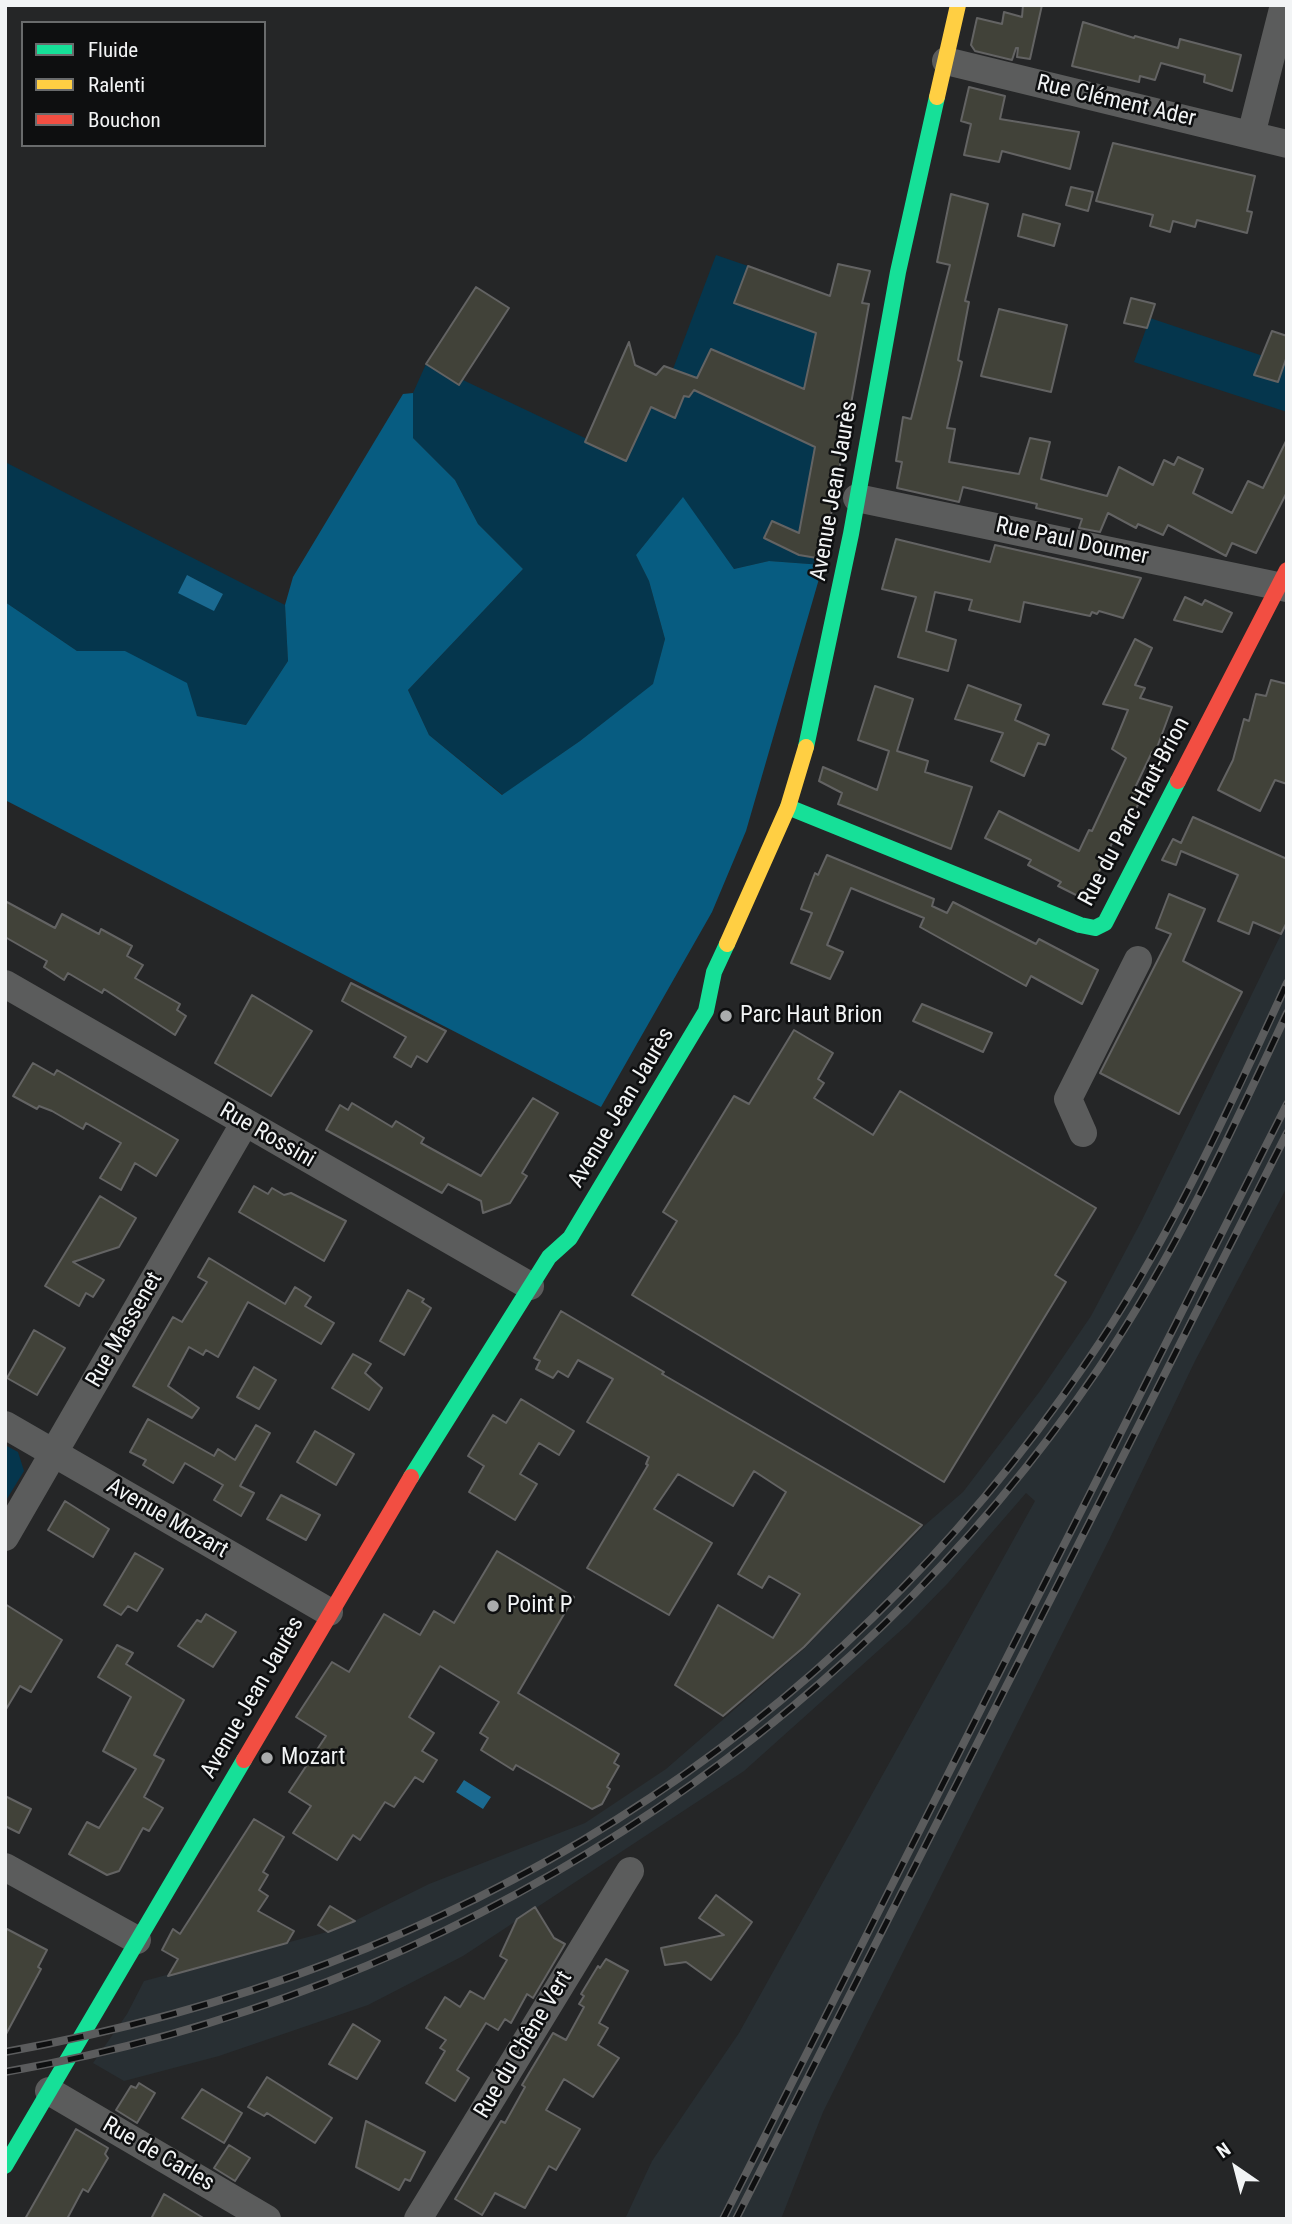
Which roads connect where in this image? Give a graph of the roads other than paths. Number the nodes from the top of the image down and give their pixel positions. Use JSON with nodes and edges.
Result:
{"nodes":[{"id":1,"x":958,"y":5,"type":"edge"},
{"id":2,"x":1284,"y":5,"type":"edge"},
{"id":3,"x":946,"y":61,"type":"junction"},
{"id":4,"x":1251,"y":135,"type":"junction"},
{"id":5,"x":1287,"y":144,"type":"edge"},
{"id":6,"x":857,"y":498,"type":"junction"},
{"id":7,"x":1284,"y":581,"type":"edge"},
{"id":8,"x":788,"y":807,"type":"junction"},
{"id":9,"x":1139,"y":960,"type":"dead end"},
{"id":10,"x":715,"y":972,"type":"junction"},
{"id":11,"x":5,"y":984,"type":"edge"},
{"id":12,"x":688,"y":1002,"type":"dead end"},
{"id":13,"x":244,"y":1124,"type":"junction"},
{"id":14,"x":1083,"y":1133,"type":"dead end"},
{"id":15,"x":555,"y":1227,"type":"dead end"},
{"id":16,"x":549,"y":1257,"type":"junction"},
{"id":17,"x":530,"y":1286,"type":"junction"},
{"id":18,"x":5,"y":1425,"type":"edge"},
{"id":19,"x":54,"y":1453,"type":"junction"},
{"id":20,"x":5,"y":1537,"type":"edge"},
{"id":21,"x":329,"y":1612,"type":"junction"},
{"id":22,"x":5,"y":1867,"type":"edge"},
{"id":23,"x":630,"y":1871,"type":"dead end"},
{"id":24,"x":137,"y":1940,"type":"junction"},
{"id":25,"x":49,"y":2091,"type":"junction"},
{"id":26,"x":5,"y":2166,"type":"edge"},
{"id":27,"x":267,"y":2219,"type":"edge"},
{"id":28,"x":418,"y":2219,"type":"edge"}],
"edges":[{"from":1,"to":3,"type":"main road","name":"Avenue Jean Jaurès"},
{"from":2,"to":4,"type":"street"},
{"from":3,"to":4,"type":"street","name":"Rue Clément Ader"},
{"from":3,"to":6,"type":"main road","name":"Avenue Jean Jaurès"},
{"from":4,"to":5,"type":"street","name":"Rue Clément Ader"},
{"from":6,"to":7,"type":"street","name":"Rue Paul Doumer"},
{"from":6,"to":8,"type":"main road","name":"Avenue Jean Jaurès"},
{"from":7,"to":8,"type":"main road","name":"Rue du Parc Haut-Brion"},
{"from":8,"to":10,"type":"main road","name":"Avenue Jean Jaurès"},
{"from":9,"to":14,"type":"street"},
{"from":10,"to":12,"type":"main road","name":"Avenue Jean Jaurès"},
{"from":10,"to":16,"type":"main road","name":"Avenue Jean Jaurès"},
{"from":11,"to":13,"type":"street","name":"Rue Rossini"},
{"from":13,"to":17,"type":"street","name":"Rue Rossini"},
{"from":13,"to":19,"type":"street","name":"Rue Massenet"},
{"from":15,"to":16,"type":"main road","name":"Avenue Jean Jaurès"},
{"from":16,"to":17,"type":"main road","name":"Avenue Jean Jaurès"},
{"from":17,"to":21,"type":"main road","name":"Avenue Jean Jaurès"},
{"from":18,"to":19,"type":"street","name":"Avenue Mozart"},
{"from":19,"to":20,"type":"street","name":"Rue Massenet"},
{"from":19,"to":21,"type":"street","name":"Avenue Mozart"},
{"from":21,"to":24,"type":"main road","name":"Avenue Jean Jaurès"},
{"from":22,"to":24,"type":"street"},
{"from":23,"to":28,"type":"street","name":"Rue du Chêne Vert"},
{"from":24,"to":25,"type":"main road","name":"Avenue Jean Jaurès"},
{"from":25,"to":26,"type":"main road","name":"Avenue Jean Jaurès"},
{"from":25,"to":27,"type":"street","name":"Rue de Carles"}]}
